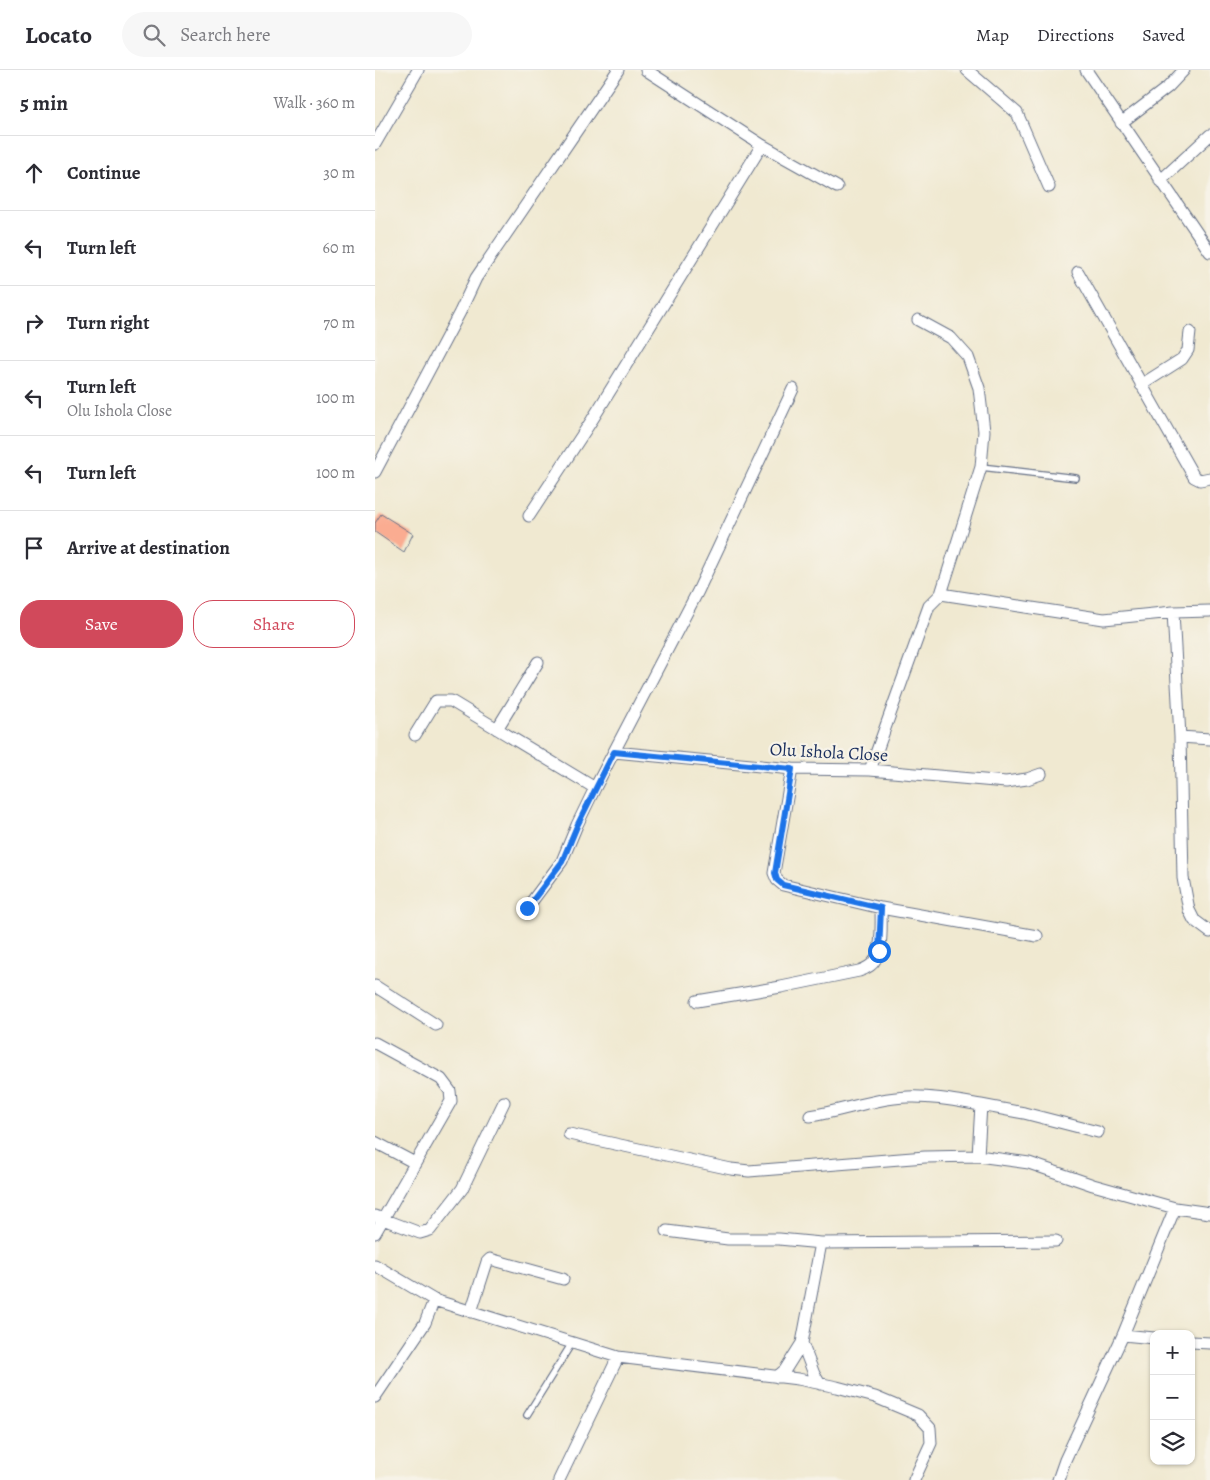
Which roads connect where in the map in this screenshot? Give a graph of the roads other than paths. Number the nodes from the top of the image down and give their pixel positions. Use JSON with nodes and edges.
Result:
{"nodes":[{"id":1,"x":417,"y":70,"type":"edge"},
{"id":2,"x":618,"y":70,"type":"edge"},
{"id":3,"x":646,"y":70,"type":"edge"},
{"id":4,"x":967,"y":70,"type":"edge"},
{"id":5,"x":1086,"y":70,"type":"edge"},
{"id":6,"x":1183,"y":70,"type":"edge"},
{"id":7,"x":1121,"y":123,"type":"junction"},
{"id":8,"x":1210,"y":135,"type":"edge"},
{"id":9,"x":375,"y":144,"type":"edge"},
{"id":10,"x":762,"y":145,"type":"junction"},
{"id":11,"x":1160,"y":181,"type":"junction"},
{"id":12,"x":837,"y":187,"type":"dead end"},
{"id":13,"x":1049,"y":187,"type":"dead end"},
{"id":14,"x":1210,"y":252,"type":"edge"},
{"id":15,"x":1078,"y":272,"type":"dead end"},
{"id":16,"x":918,"y":320,"type":"dead end"},
{"id":17,"x":1190,"y":332,"type":"dead end"},
{"id":18,"x":1141,"y":385,"type":"junction"},
{"id":19,"x":793,"y":389,"type":"dead end"},
{"id":20,"x":981,"y":467,"type":"junction"},
{"id":21,"x":375,"y":472,"type":"edge"},
{"id":22,"x":1076,"y":478,"type":"dead end"},
{"id":23,"x":1210,"y":478,"type":"edge"},
{"id":24,"x":529,"y":516,"type":"dead end"},
{"id":25,"x":941,"y":594,"type":"junction"},
{"id":26,"x":1210,"y":611,"type":"edge"},
{"id":27,"x":1173,"y":612,"type":"junction"},
{"id":28,"x":539,"y":662,"type":"dead end"},
{"id":29,"x":497,"y":729,"type":"junction"},
{"id":30,"x":415,"y":735,"type":"dead end"},
{"id":31,"x":1180,"y":737,"type":"junction"},
{"id":32,"x":1210,"y":739,"type":"edge"},
{"id":33,"x":614,"y":752,"type":"junction"},
{"id":34,"x":792,"y":769,"type":"junction"},
{"id":35,"x":870,"y":770,"type":"junction"},
{"id":36,"x":1041,"y":774,"type":"dead end"},
{"id":37,"x":595,"y":788,"type":"junction"},
{"id":38,"x":527,"y":908,"type":"dead end"},
{"id":39,"x":881,"y":908,"type":"junction"},
{"id":40,"x":1210,"y":932,"type":"edge"},
{"id":41,"x":1037,"y":936,"type":"dead end"},
{"id":42,"x":375,"y":986,"type":"edge"},
{"id":43,"x":697,"y":1001,"type":"dead end"},
{"id":44,"x":436,"y":1025,"type":"dead end"},
{"id":45,"x":375,"y":1043,"type":"edge"},
{"id":46,"x":504,"y":1102,"type":"dead end"},
{"id":47,"x":981,"y":1105,"type":"junction"},
{"id":48,"x":810,"y":1116,"type":"dead end"},
{"id":49,"x":1098,"y":1132,"type":"dead end"},
{"id":50,"x":569,"y":1134,"type":"dead end"},
{"id":51,"x":375,"y":1142,"type":"edge"},
{"id":52,"x":978,"y":1156,"type":"junction"},
{"id":53,"x":415,"y":1163,"type":"junction"},
{"id":54,"x":1175,"y":1208,"type":"junction"},
{"id":55,"x":1210,"y":1213,"type":"edge"},
{"id":56,"x":379,"y":1218,"type":"edge"},
{"id":57,"x":667,"y":1231,"type":"dead end"},
{"id":58,"x":375,"y":1233,"type":"edge"},
{"id":59,"x":1056,"y":1241,"type":"dead end"},
{"id":60,"x":821,"y":1244,"type":"junction"},
{"id":61,"x":375,"y":1265,"type":"edge"},
{"id":62,"x":563,"y":1280,"type":"dead end"},
{"id":63,"x":434,"y":1300,"type":"junction"},
{"id":64,"x":471,"y":1312,"type":"junction"},
{"id":65,"x":1123,"y":1335,"type":"junction"},
{"id":66,"x":1150,"y":1338,"type":"edge"},
{"id":67,"x":1195,"y":1342,"type":"edge"},
{"id":68,"x":572,"y":1343,"type":"junction"},
{"id":69,"x":1210,"y":1343,"type":"edge"},
{"id":70,"x":802,"y":1344,"type":"junction"},
{"id":71,"x":618,"y":1357,"type":"junction"},
{"id":72,"x":777,"y":1377,"type":"junction"},
{"id":73,"x":820,"y":1384,"type":"junction"},
{"id":74,"x":375,"y":1397,"type":"edge"},
{"id":75,"x":527,"y":1415,"type":"dead end"},
{"id":76,"x":559,"y":1480,"type":"edge"},
{"id":77,"x":914,"y":1480,"type":"edge"},
{"id":78,"x":1058,"y":1480,"type":"edge"}],
"edges":[{"from":1,"to":9,"type":"street"},
{"from":2,"to":21,"type":"street"},
{"from":3,"to":10,"type":"street"},
{"from":4,"to":13,"type":"street"},
{"from":5,"to":7,"type":"street"},
{"from":6,"to":7,"type":"street"},
{"from":7,"to":11,"type":"street"},
{"from":8,"to":11,"type":"street"},
{"from":10,"to":12,"type":"street"},
{"from":10,"to":24,"type":"street"},
{"from":11,"to":14,"type":"street"},
{"from":15,"to":18,"type":"street"},
{"from":16,"to":20,"type":"street"},
{"from":17,"to":18,"type":"street"},
{"from":18,"to":23,"type":"street"},
{"from":19,"to":33,"type":"street"},
{"from":20,"to":22,"type":"lane"},
{"from":20,"to":25,"type":"street"},
{"from":25,"to":27,"type":"street"},
{"from":25,"to":35,"type":"street"},
{"from":26,"to":27,"type":"street"},
{"from":27,"to":31,"type":"street"},
{"from":28,"to":29,"type":"street"},
{"from":29,"to":30,"type":"street"},
{"from":29,"to":37,"type":"street"},
{"from":31,"to":32,"type":"street"},
{"from":31,"to":40,"type":"street"},
{"from":33,"to":34,"type":"street","name":"Olu Ishola Close"},
{"from":33,"to":37,"type":"street"},
{"from":34,"to":35,"type":"street","name":"Olu Ishola Close"},
{"from":34,"to":39,"type":"street"},
{"from":35,"to":36,"type":"street","name":"Olu Ishola Close"},
{"from":37,"to":38,"type":"street"},
{"from":39,"to":41,"type":"street"},
{"from":39,"to":43,"type":"street"},
{"from":42,"to":44,"type":"street"},
{"from":45,"to":53,"type":"street"},
{"from":46,"to":56,"type":"street"},
{"from":47,"to":48,"type":"street"},
{"from":47,"to":49,"type":"street"},
{"from":47,"to":52,"type":"street"},
{"from":50,"to":52,"type":"street"},
{"from":51,"to":53,"type":"street"},
{"from":52,"to":54,"type":"street"},
{"from":53,"to":56,"type":"street"},
{"from":54,"to":55,"type":"street"},
{"from":54,"to":65,"type":"street"},
{"from":56,"to":58,"type":"street"},
{"from":57,"to":60,"type":"street"},
{"from":59,"to":60,"type":"street"},
{"from":60,"to":70,"type":"street"},
{"from":61,"to":63,"type":"street"},
{"from":62,"to":64,"type":"street"},
{"from":63,"to":64,"type":"street"},
{"from":63,"to":74,"type":"street"},
{"from":64,"to":68,"type":"street"},
{"from":65,"to":66,"type":"street"},
{"from":65,"to":78,"type":"street"},
{"from":67,"to":69,"type":"street"},
{"from":68,"to":71,"type":"street"},
{"from":68,"to":75,"type":"lane"},
{"from":70,"to":72,"type":"street"},
{"from":70,"to":73,"type":"street"},
{"from":71,"to":72,"type":"street"},
{"from":71,"to":76,"type":"street"},
{"from":72,"to":73,"type":"street"},
{"from":73,"to":77,"type":"street"}]}
